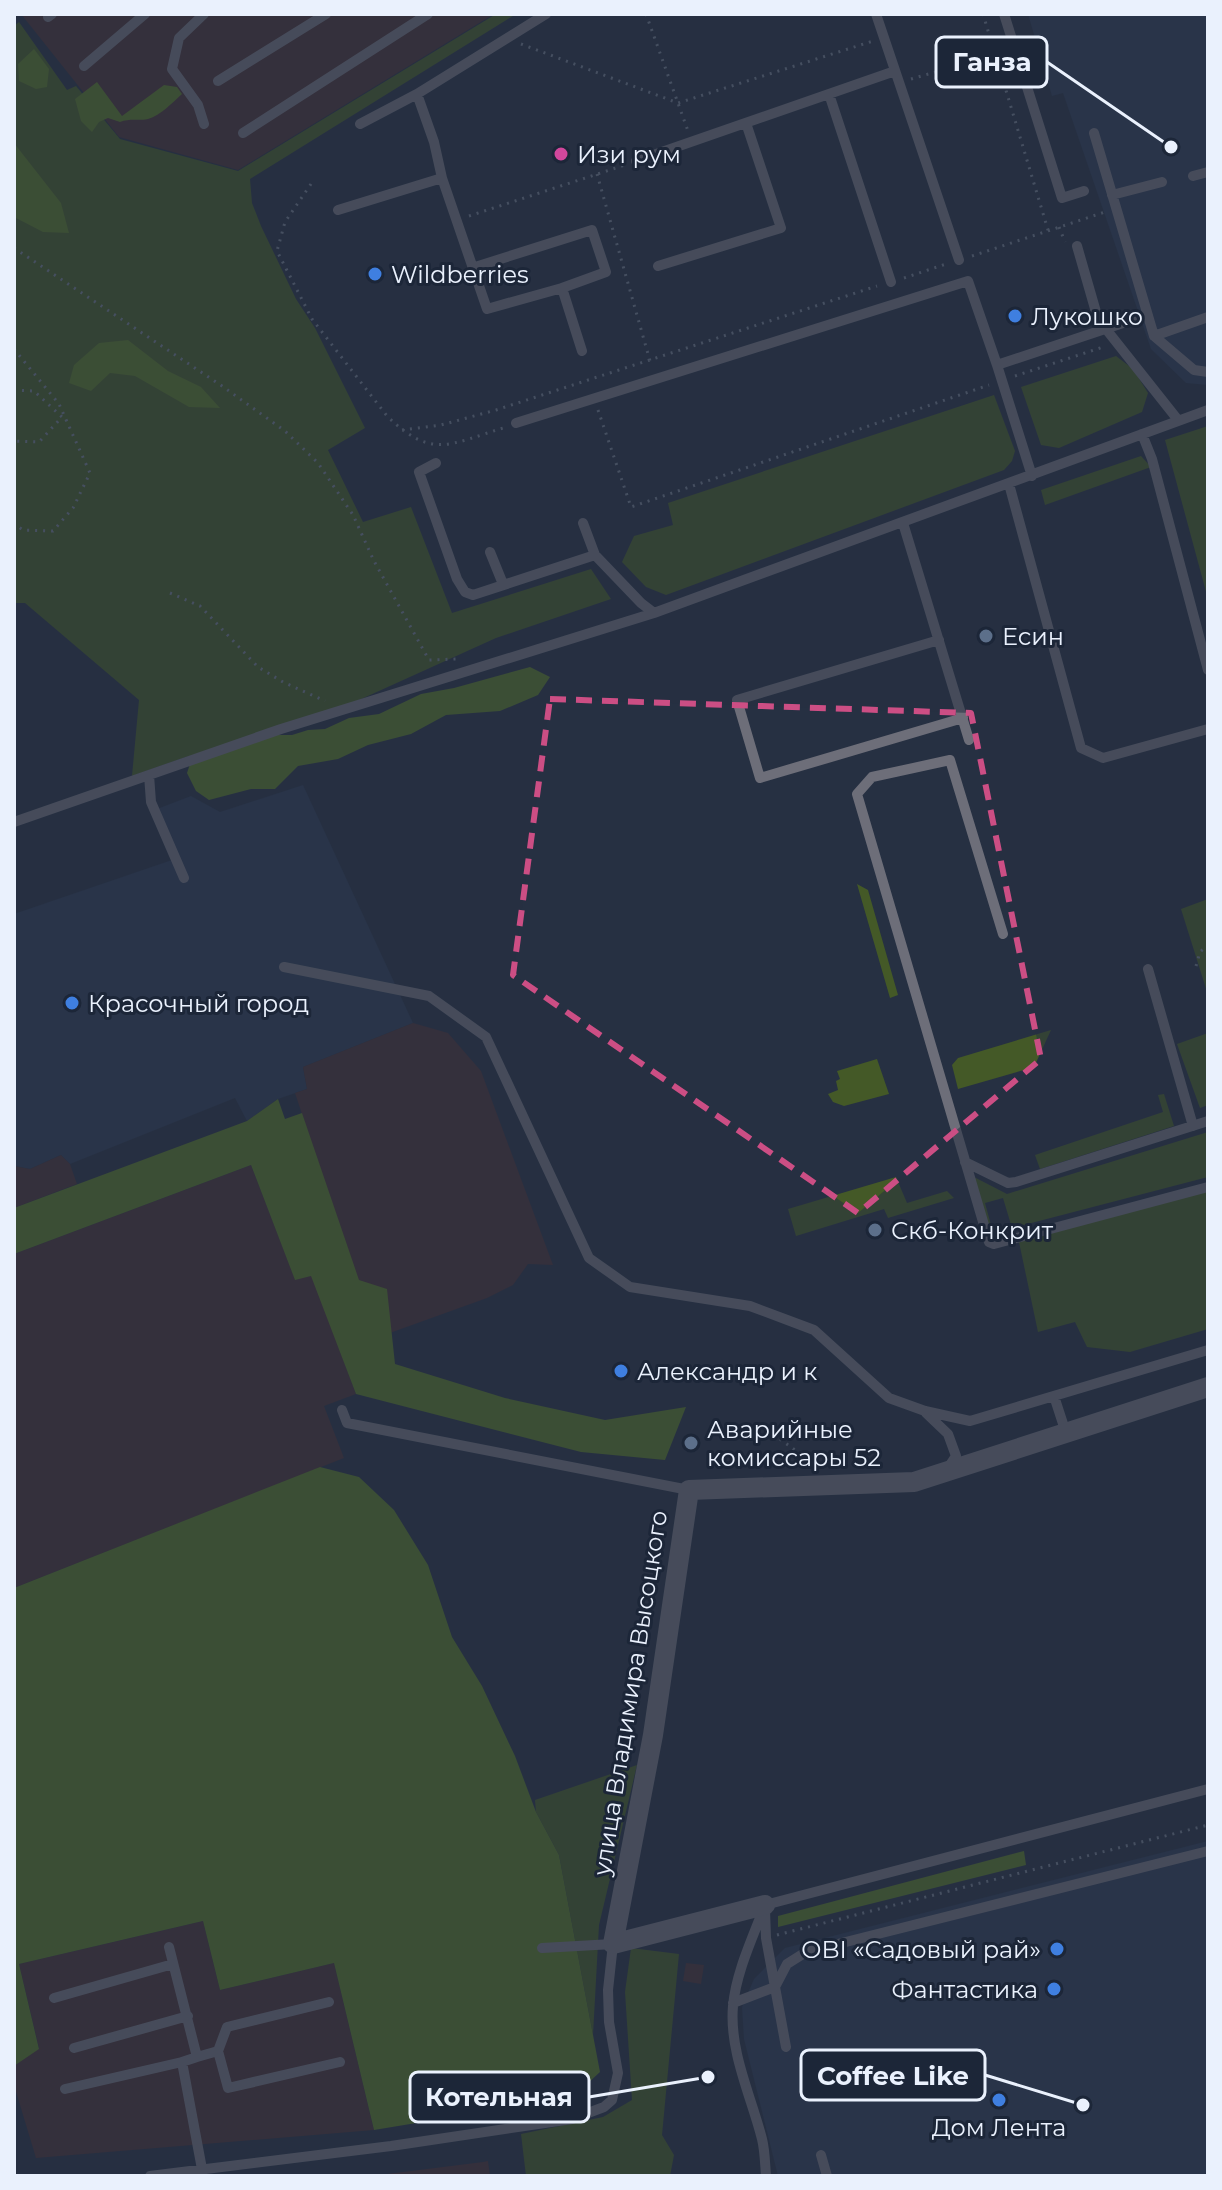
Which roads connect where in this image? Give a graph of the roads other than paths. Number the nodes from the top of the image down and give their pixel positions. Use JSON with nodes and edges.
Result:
{"nodes":[{"id":1,"x":145,"y":14,"type":"edge"},
{"id":2,"x":204,"y":14,"type":"edge"},
{"id":3,"x":326,"y":14,"type":"edge"},
{"id":4,"x":428,"y":14,"type":"edge"},
{"id":5,"x":546,"y":14,"type":"edge"},
{"id":6,"x":876,"y":14,"type":"edge"},
{"id":7,"x":1004,"y":14,"type":"edge"},
{"id":8,"x":84,"y":66,"type":"dead end"},
{"id":9,"x":895,"y":71,"type":"junction"},
{"id":10,"x":218,"y":81,"type":"dead end"},
{"id":11,"x":417,"y":94,"type":"junction"},
{"id":12,"x":829,"y":94,"type":"junction"},
{"id":13,"x":746,"y":123,"type":"junction"},
{"id":14,"x":204,"y":124,"type":"dead end"},
{"id":15,"x":360,"y":124,"type":"dead end"},
{"id":16,"x":243,"y":133,"type":"dead end"},
{"id":17,"x":1094,"y":133,"type":"dead end"},
{"id":18,"x":636,"y":161,"type":"road end"},
{"id":19,"x":1208,"y":172,"type":"edge"},
{"id":20,"x":1193,"y":176,"type":"dead end"},
{"id":21,"x":442,"y":178,"type":"junction"},
{"id":22,"x":1162,"y":182,"type":"dead end"},
{"id":23,"x":1084,"y":191,"type":"dead end"},
{"id":24,"x":1112,"y":195,"type":"junction"},
{"id":25,"x":338,"y":210,"type":"dead end"},
{"id":26,"x":1077,"y":246,"type":"dead end"},
{"id":27,"x":959,"y":260,"type":"road end"},
{"id":28,"x":658,"y":266,"type":"dead end"},
{"id":29,"x":472,"y":268,"type":"junction"},
{"id":30,"x":891,"y":282,"type":"road end"},
{"id":31,"x":562,"y":288,"type":"junction"},
{"id":32,"x":1208,"y":317,"type":"edge"},
{"id":33,"x":1132,"y":320,"type":"dead end"},
{"id":34,"x":1107,"y":330,"type":"junction"},
{"id":35,"x":1154,"y":336,"type":"junction"},
{"id":36,"x":582,"y":351,"type":"dead end"},
{"id":37,"x":997,"y":365,"type":"junction"},
{"id":38,"x":1208,"y":372,"type":"edge"},
{"id":39,"x":1208,"y":410,"type":"edge"},
{"id":40,"x":1178,"y":420,"type":"junction"},
{"id":41,"x":516,"y":423,"type":"road end"},
{"id":42,"x":1142,"y":434,"type":"junction"},
{"id":43,"x":436,"y":463,"type":"dead end"},
{"id":44,"x":1032,"y":476,"type":"junction"},
{"id":45,"x":1009,"y":484,"type":"junction"},
{"id":46,"x":583,"y":523,"type":"dead end"},
{"id":47,"x":903,"y":523,"type":"junction"},
{"id":48,"x":490,"y":552,"type":"dead end"},
{"id":49,"x":595,"y":555,"type":"junction"},
{"id":50,"x":503,"y":584,"type":"junction"},
{"id":51,"x":654,"y":613,"type":"junction"},
{"id":52,"x":939,"y":640,"type":"junction"},
{"id":53,"x":1208,"y":670,"type":"edge"},
{"id":54,"x":963,"y":718,"type":"junction"},
{"id":55,"x":1208,"y":729,"type":"edge"},
{"id":56,"x":969,"y":740,"type":"dead end"},
{"id":57,"x":149,"y":775,"type":"junction"},
{"id":58,"x":14,"y":822,"type":"edge"},
{"id":59,"x":184,"y":878,"type":"dead end"},
{"id":60,"x":1003,"y":934,"type":"dead end"},
{"id":61,"x":284,"y":967,"type":"dead end"},
{"id":62,"x":1148,"y":969,"type":"dead end"},
{"id":63,"x":1208,"y":1121,"type":"edge"},
{"id":64,"x":1193,"y":1126,"type":"junction"},
{"id":65,"x":965,"y":1162,"type":"junction"},
{"id":66,"x":1208,"y":1187,"type":"edge"},
{"id":67,"x":1208,"y":1350,"type":"edge"},
{"id":68,"x":1208,"y":1387,"type":"edge"},
{"id":69,"x":1054,"y":1396,"type":"junction"},
{"id":70,"x":342,"y":1410,"type":"dead end"},
{"id":71,"x":925,"y":1411,"type":"junction"},
{"id":72,"x":1066,"y":1433,"type":"junction"},
{"id":73,"x":946,"y":1472,"type":"junction"},
{"id":74,"x":689,"y":1490,"type":"junction"},
{"id":75,"x":1208,"y":1789,"type":"edge"},
{"id":76,"x":1208,"y":1851,"type":"edge"},
{"id":77,"x":765,"y":1905,"type":"junction"},
{"id":78,"x":613,"y":1944,"type":"junction"},
{"id":79,"x":169,"y":1947,"type":"dead end"},
{"id":80,"x":542,"y":1948,"type":"dead end"},
{"id":81,"x":173,"y":1964,"type":"junction"},
{"id":82,"x":775,"y":1987,"type":"junction"},
{"id":83,"x":54,"y":1998,"type":"dead end"},
{"id":84,"x":329,"y":2002,"type":"dead end"},
{"id":85,"x":733,"y":2003,"type":"junction"},
{"id":86,"x":188,"y":2016,"type":"junction"},
{"id":87,"x":786,"y":2047,"type":"dead end"},
{"id":88,"x":74,"y":2048,"type":"dead end"},
{"id":89,"x":218,"y":2051,"type":"junction"},
{"id":90,"x":197,"y":2057,"type":"junction"},
{"id":91,"x":182,"y":2062,"type":"junction"},
{"id":92,"x":340,"y":2062,"type":"dead end"},
{"id":93,"x":65,"y":2089,"type":"dead end"},
{"id":94,"x":821,"y":2155,"type":"dead end"},
{"id":95,"x":249,"y":2164,"type":"junction"},
{"id":96,"x":202,"y":2169,"type":"junction"},
{"id":97,"x":150,"y":2176,"type":"edge"},
{"id":98,"x":251,"y":2176,"type":"edge"},
{"id":99,"x":766,"y":2176,"type":"edge"},
{"id":100,"x":827,"y":2176,"type":"edge"}],
"edges":[{"from":1,"to":8,"type":"lane"},
{"from":2,"to":14,"type":"lane"},
{"from":3,"to":10,"type":"lane"},
{"from":4,"to":16,"type":"lane"},
{"from":5,"to":11,"type":"lane"},
{"from":6,"to":9,"type":"lane"},
{"from":7,"to":23,"type":"lane"},
{"from":9,"to":12,"type":"lane"},
{"from":9,"to":27,"type":"lane"},
{"from":11,"to":15,"type":"lane"},
{"from":11,"to":21,"type":"lane"},
{"from":12,"to":13,"type":"lane"},
{"from":12,"to":30,"type":"lane"},
{"from":13,"to":18,"type":"lane"},
{"from":13,"to":28,"type":"lane"},
{"from":17,"to":24,"type":"lane"},
{"from":19,"to":20,"type":"lane"},
{"from":21,"to":25,"type":"lane"},
{"from":21,"to":29,"type":"lane"},
{"from":22,"to":24,"type":"lane"},
{"from":24,"to":35,"type":"lane"},
{"from":26,"to":34,"type":"lane"},
{"from":29,"to":31,"type":"lane"},
{"from":29,"to":31,"type":"lane"},
{"from":31,"to":36,"type":"lane"},
{"from":32,"to":35,"type":"lane"},
{"from":33,"to":34,"type":"lane"},
{"from":34,"to":37,"type":"lane"},
{"from":34,"to":40,"type":"lane"},
{"from":35,"to":38,"type":"lane"},
{"from":37,"to":41,"type":"lane"},
{"from":37,"to":44,"type":"lane"},
{"from":39,"to":40,"type":"lane"},
{"from":40,"to":42,"type":"lane"},
{"from":42,"to":44,"type":"lane"},
{"from":42,"to":53,"type":"lane"},
{"from":43,"to":50,"type":"lane"},
{"from":44,"to":45,"type":"lane"},
{"from":45,"to":47,"type":"lane"},
{"from":45,"to":55,"type":"lane"},
{"from":46,"to":49,"type":"lane"},
{"from":47,"to":51,"type":"lane"},
{"from":47,"to":52,"type":"lane"},
{"from":48,"to":50,"type":"lane"},
{"from":49,"to":50,"type":"lane"},
{"from":49,"to":51,"type":"lane"},
{"from":51,"to":57,"type":"lane"},
{"from":52,"to":54,"type":"lane"},
{"from":52,"to":54,"type":"lane"},
{"from":54,"to":56,"type":"lane"},
{"from":57,"to":58,"type":"lane"},
{"from":57,"to":59,"type":"lane"},
{"from":60,"to":65,"type":"lane"},
{"from":61,"to":71,"type":"lane"},
{"from":62,"to":64,"type":"lane"},
{"from":63,"to":64,"type":"lane"},
{"from":64,"to":65,"type":"lane"},
{"from":65,"to":66,"type":"lane"},
{"from":67,"to":69,"type":"lane"},
{"from":68,"to":72,"type":"street","name":"улица Владимира Высоцкого"},
{"from":69,"to":71,"type":"lane"},
{"from":69,"to":72,"type":"lane"},
{"from":70,"to":74,"type":"lane"},
{"from":71,"to":73,"type":"lane"},
{"from":72,"to":73,"type":"street","name":"улица Владимира Высоцкого"},
{"from":73,"to":74,"type":"street","name":"улица Владимира Высоцкого"},
{"from":74,"to":78,"type":"street","name":"улица Владимира Высоцкого"},
{"from":75,"to":77,"type":"lane"},
{"from":76,"to":82,"type":"lane"},
{"from":77,"to":78,"type":"street"},
{"from":77,"to":82,"type":"lane"},
{"from":77,"to":85,"type":"lane"},
{"from":78,"to":80,"type":"lane"},
{"from":78,"to":95,"type":"lane"},
{"from":79,"to":81,"type":"lane"},
{"from":81,"to":83,"type":"lane"},
{"from":81,"to":86,"type":"lane"},
{"from":82,"to":85,"type":"lane"},
{"from":82,"to":87,"type":"lane"},
{"from":84,"to":89,"type":"lane"},
{"from":85,"to":99,"type":"lane"},
{"from":86,"to":88,"type":"lane"},
{"from":86,"to":90,"type":"lane"},
{"from":89,"to":90,"type":"lane"},
{"from":89,"to":92,"type":"lane"},
{"from":90,"to":91,"type":"lane"},
{"from":91,"to":93,"type":"lane"},
{"from":91,"to":96,"type":"lane"},
{"from":94,"to":100,"type":"lane"},
{"from":95,"to":96,"type":"lane"},
{"from":95,"to":98,"type":"lane"},
{"from":96,"to":97,"type":"lane"}]}
